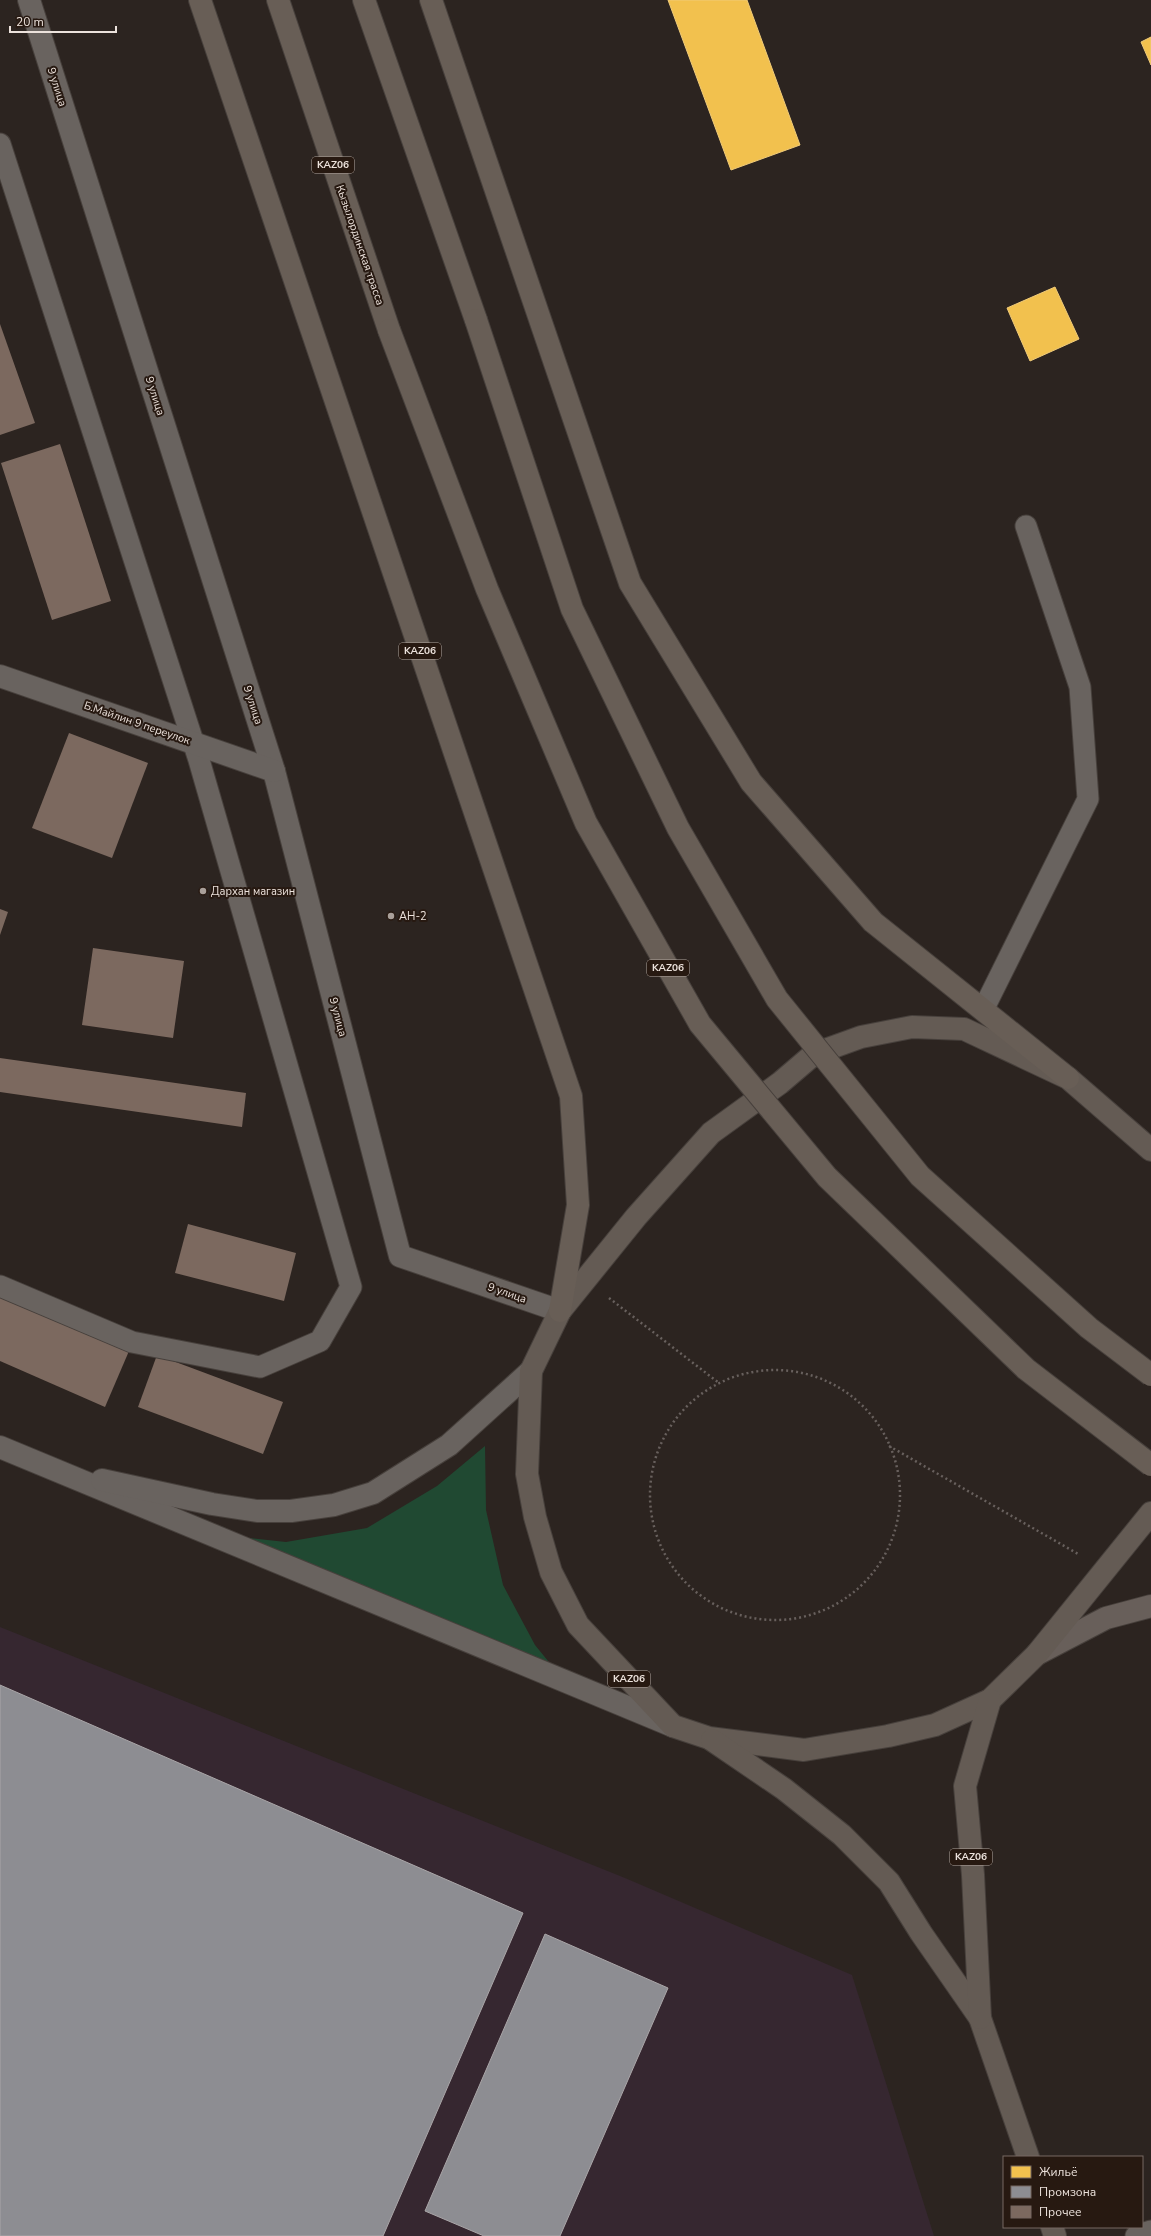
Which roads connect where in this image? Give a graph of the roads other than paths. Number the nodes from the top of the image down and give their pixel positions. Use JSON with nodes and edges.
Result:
{"nodes":[{"id":1,"x":29,"y":0,"type":"edge"},
{"id":2,"x":200,"y":0,"type":"edge"},
{"id":3,"x":278,"y":0,"type":"edge"},
{"id":4,"x":364,"y":0,"type":"edge"},
{"id":5,"x":431,"y":0,"type":"edge"},
{"id":6,"x":0,"y":144,"type":"edge"},
{"id":7,"x":1026,"y":526,"type":"dead end"},
{"id":8,"x":0,"y":676,"type":"edge"},
{"id":9,"x":193,"y":742,"type":"junction"},
{"id":10,"x":274,"y":771,"type":"junction"},
{"id":11,"x":983,"y":1010,"type":"junction"},
{"id":12,"x":1068,"y":1078,"type":"junction"},
{"id":13,"x":1151,"y":1150,"type":"edge"},
{"id":14,"x":0,"y":1286,"type":"edge"},
{"id":15,"x":560,"y":1312,"type":"junction"},
{"id":16,"x":531,"y":1371,"type":"junction"},
{"id":17,"x":1151,"y":1374,"type":"edge"},
{"id":18,"x":0,"y":1447,"type":"edge"},
{"id":19,"x":1151,"y":1465,"type":"edge"},
{"id":20,"x":52,"y":1470,"type":"junction"},
{"id":21,"x":1151,"y":1513,"type":"edge"},
{"id":22,"x":1151,"y":1606,"type":"edge"},
{"id":23,"x":1037,"y":1654,"type":"junction"},
{"id":24,"x":990,"y":1700,"type":"junction"},
{"id":25,"x":674,"y":1726,"type":"junction"},
{"id":26,"x":709,"y":1738,"type":"junction"},
{"id":27,"x":980,"y":2018,"type":"junction"},
{"id":28,"x":1028,"y":2156,"type":"edge"},
{"id":29,"x":1151,"y":2231,"type":"edge"},
{"id":30,"x":1136,"y":2236,"type":"edge"}],
"edges":[{"from":1,"to":10,"type":"street","name":"9 улица"},
{"from":2,"to":15,"type":"highway","number":"KАZ06"},
{"from":3,"to":19,"type":"highway","name":"Кызылординская трасса","number":"KАZ06","bridge":true},
{"from":4,"to":17,"type":"highway","bridge":true},
{"from":5,"to":11,"type":"highway","number":"KАZ06"},
{"from":6,"to":9,"type":"lane"},
{"from":7,"to":11,"type":"lane"},
{"from":8,"to":9,"type":"street","name":"Б.Майлин 9 переулок"},
{"from":9,"to":10,"type":"street","name":"Б.Майлин 9 переулок"},
{"from":9,"to":14,"type":"lane"},
{"from":10,"to":15,"type":"street","name":"9 улица"},
{"from":11,"to":12,"type":"highway","number":"KАZ06"},
{"from":12,"to":13,"type":"main road","number":"KАZ06"},
{"from":12,"to":15,"type":"main road","number":"KАZ06"},
{"from":15,"to":16,"type":"main road","number":"KАZ06"},
{"from":16,"to":20,"type":"street"},
{"from":16,"to":25,"type":"main road","number":"KАZ06"},
{"from":18,"to":20,"type":"street"},
{"from":20,"to":25,"type":"street"},
{"from":21,"to":23,"type":"main road","number":"KАZ06"},
{"from":22,"to":23,"type":"main road"},
{"from":23,"to":24,"type":"main road","number":"KАZ06"},
{"from":24,"to":26,"type":"main road","number":"KАZ06"},
{"from":24,"to":27,"type":"main road","number":"KАZ06"},
{"from":25,"to":26,"type":"main road","number":"KАZ06"},
{"from":26,"to":27,"type":"main road","number":"KАZ06"},
{"from":27,"to":28,"type":"main road","number":"KАZ06"},
{"from":29,"to":30,"type":"lane"}]}
